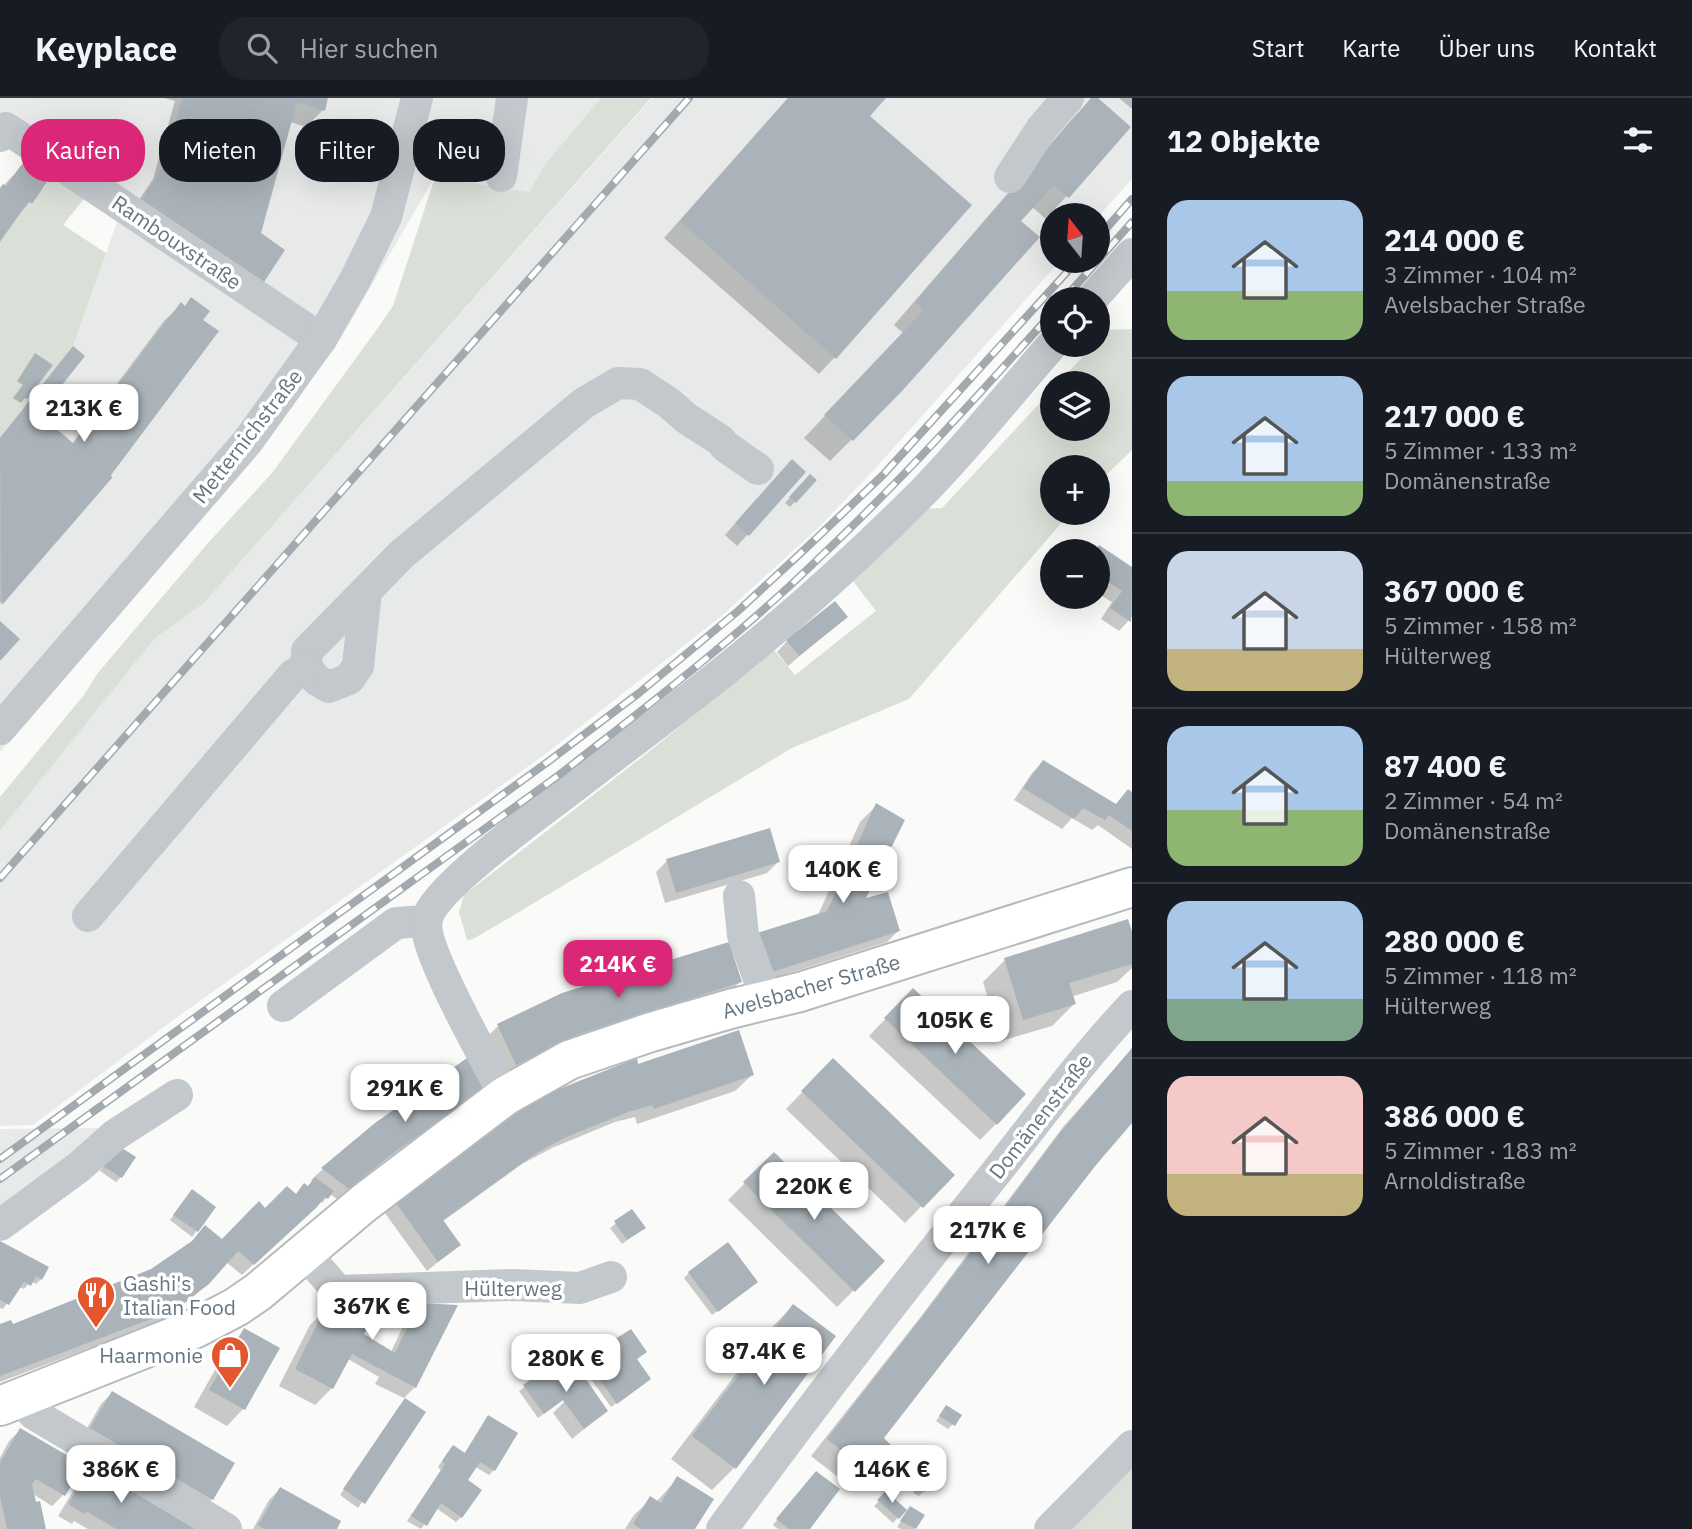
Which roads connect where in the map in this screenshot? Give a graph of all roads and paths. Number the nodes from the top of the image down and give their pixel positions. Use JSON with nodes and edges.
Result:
{"nodes":[{"id":1,"x":417,"y":98,"type":"edge"},
{"id":2,"x":512,"y":98,"type":"edge"},
{"id":3,"x":1068,"y":98,"type":"edge"},
{"id":4,"x":0,"y":136,"type":"edge"},
{"id":5,"x":505,"y":148,"type":"edge"},
{"id":6,"x":1010,"y":177,"type":"dead end"},
{"id":7,"x":1132,"y":254,"type":"edge"},
{"id":8,"x":1103,"y":287,"type":"edge"},
{"id":9,"x":321,"y":339,"type":"junction"},
{"id":10,"x":1041,"y":357,"type":"edge"},
{"id":11,"x":758,"y":469,"type":"dead end"},
{"id":12,"x":366,"y":591,"type":"junction"},
{"id":13,"x":306,"y":668,"type":"junction"},
{"id":14,"x":0,"y":729,"type":"edge"},
{"id":15,"x":1132,"y":887,"type":"edge"},
{"id":16,"x":739,"y":896,"type":"dead end"},
{"id":17,"x":88,"y":916,"type":"dead end"},
{"id":18,"x":426,"y":921,"type":"junction"},
{"id":19,"x":766,"y":1000,"type":"junction"},
{"id":20,"x":283,"y":1006,"type":"dead end"},
{"id":21,"x":1132,"y":1006,"type":"edge"},
{"id":22,"x":177,"y":1094,"type":"dead end"},
{"id":23,"x":505,"y":1097,"type":"junction"},
{"id":24,"x":0,"y":1225,"type":"edge"},
{"id":25,"x":304,"y":1252,"type":"junction"},
{"id":26,"x":611,"y":1277,"type":"dead end"},
{"id":27,"x":10,"y":1402,"type":"edge"},
{"id":28,"x":1132,"y":1446,"type":"edge"},
{"id":29,"x":226,"y":1529,"type":"edge"},
{"id":30,"x":722,"y":1529,"type":"edge"},
{"id":31,"x":1050,"y":1529,"type":"edge"}],
"edges":[{"from":1,"to":9,"type":"street","name":"Metternichstraße"},
{"from":2,"to":5,"type":"street"},
{"from":3,"to":6,"type":"street"},
{"from":4,"to":9,"type":"street","name":"Rambouxstraße"},
{"from":7,"to":8,"type":"street"},
{"from":9,"to":14,"type":"street","name":"Metternichstraße"},
{"from":10,"to":18,"type":"street"},
{"from":11,"to":12,"type":"street"},
{"from":12,"to":13,"type":"street"},
{"from":12,"to":13,"type":"street"},
{"from":13,"to":17,"type":"street"},
{"from":15,"to":19,"type":"main road","name":"Avelsbacher Straße"},
{"from":16,"to":19,"type":"street"},
{"from":18,"to":20,"type":"street"},
{"from":18,"to":23,"type":"street"},
{"from":19,"to":23,"type":"main road","name":"Avelsbacher Straße"},
{"from":21,"to":30,"type":"street","name":"Domänenstraße"},
{"from":22,"to":24,"type":"street"},
{"from":23,"to":25,"type":"main road","name":"Avelsbacher Straße"},
{"from":25,"to":26,"type":"street","name":"Hülterweg"},
{"from":25,"to":27,"type":"main road","name":"Avelsbacher Straße"},
{"from":27,"to":29,"type":"street"},
{"from":28,"to":31,"type":"street"}]}
